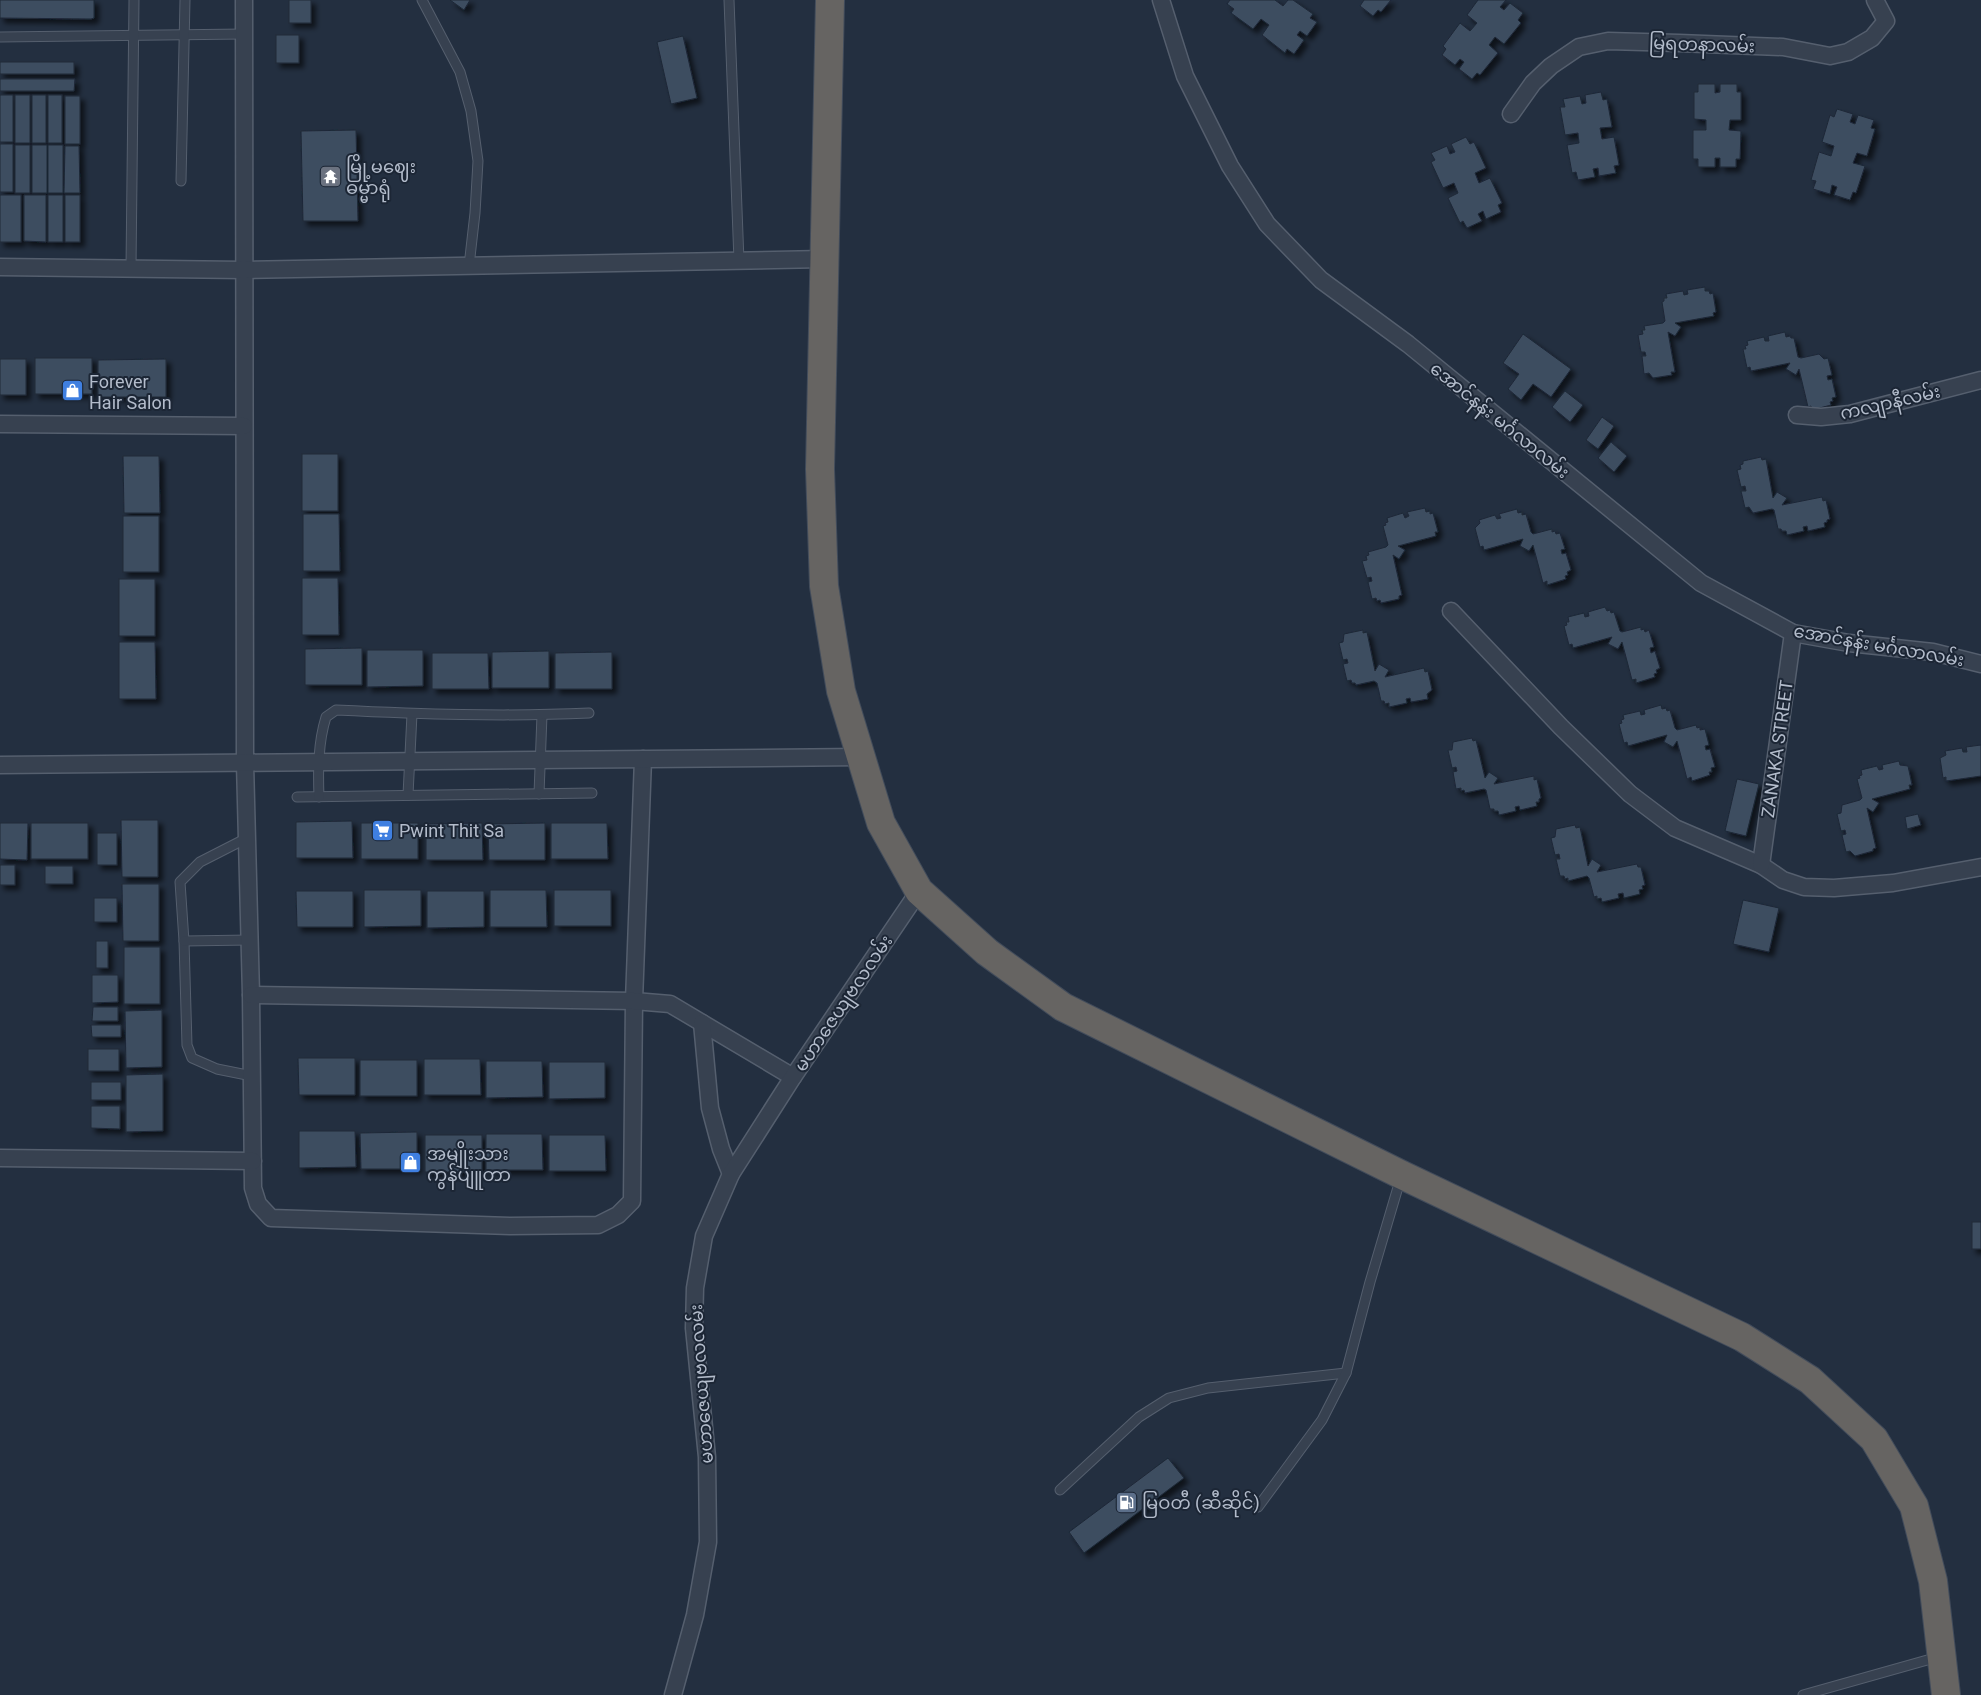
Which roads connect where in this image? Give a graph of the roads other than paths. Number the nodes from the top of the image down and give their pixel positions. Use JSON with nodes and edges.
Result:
{"nodes":[{"id":1,"x":134,"y":0,"type":"edge"},
{"id":2,"x":185,"y":0,"type":"edge"},
{"id":3,"x":244,"y":0,"type":"edge"},
{"id":4,"x":422,"y":0,"type":"edge"},
{"id":5,"x":729,"y":0,"type":"edge"},
{"id":6,"x":830,"y":0,"type":"edge"},
{"id":7,"x":1161,"y":0,"type":"edge"},
{"id":8,"x":1875,"y":0,"type":"edge"},
{"id":9,"x":244,"y":34,"type":"junction"},
{"id":10,"x":133,"y":35,"type":"junction"},
{"id":11,"x":185,"y":35,"type":"junction"},
{"id":12,"x":0,"y":37,"type":"edge"},
{"id":13,"x":1512,"y":114,"type":"dead end"},
{"id":14,"x":181,"y":181,"type":"dead end"},
{"id":15,"x":824,"y":259,"type":"junction"},
{"id":16,"x":740,"y":261,"type":"junction"},
{"id":17,"x":469,"y":266,"type":"junction"},
{"id":18,"x":0,"y":267,"type":"edge"},
{"id":19,"x":131,"y":268,"type":"junction"},
{"id":20,"x":244,"y":270,"type":"junction"},
{"id":21,"x":1981,"y":380,"type":"edge"},
{"id":22,"x":1798,"y":414,"type":"dead end"},
{"id":23,"x":0,"y":424,"type":"edge"},
{"id":24,"x":244,"y":426,"type":"junction"},
{"id":25,"x":1451,"y":611,"type":"dead end"},
{"id":26,"x":1793,"y":633,"type":"junction"},
{"id":27,"x":1981,"y":664,"type":"edge"},
{"id":28,"x":588,"y":713,"type":"dead end"},
{"id":29,"x":412,"y":714,"type":"junction"},
{"id":30,"x":542,"y":715,"type":"junction"},
{"id":31,"x":861,"y":757,"type":"junction"},
{"id":32,"x":643,"y":759,"type":"junction"},
{"id":33,"x":541,"y":760,"type":"junction"},
{"id":34,"x":409,"y":761,"type":"junction"},
{"id":35,"x":318,"y":762,"type":"junction"},
{"id":36,"x":245,"y":763,"type":"junction"},
{"id":37,"x":0,"y":765,"type":"edge"},
{"id":38,"x":592,"y":793,"type":"dead end"},
{"id":39,"x":539,"y":794,"type":"junction"},
{"id":40,"x":408,"y":796,"type":"junction"},
{"id":41,"x":297,"y":797,"type":"dead end"},
{"id":42,"x":319,"y":797,"type":"junction"},
{"id":43,"x":247,"y":838,"type":"junction"},
{"id":44,"x":1761,"y":865,"type":"junction"},
{"id":45,"x":1981,"y":867,"type":"edge"},
{"id":46,"x":919,"y":891,"type":"junction"},
{"id":47,"x":250,"y":940,"type":"junction"},
{"id":48,"x":184,"y":941,"type":"junction"},
{"id":49,"x":252,"y":995,"type":"junction"},
{"id":50,"x":634,"y":1001,"type":"junction"},
{"id":51,"x":702,"y":1023,"type":"junction"},
{"id":52,"x":252,"y":1076,"type":"junction"},
{"id":53,"x":793,"y":1077,"type":"junction"},
{"id":54,"x":0,"y":1158,"type":"edge"},
{"id":55,"x":253,"y":1161,"type":"junction"},
{"id":56,"x":732,"y":1174,"type":"junction"},
{"id":57,"x":1402,"y":1174,"type":"junction"},
{"id":58,"x":1346,"y":1373,"type":"junction"},
{"id":59,"x":1060,"y":1490,"type":"dead end"},
{"id":60,"x":1258,"y":1508,"type":"dead end"},
{"id":61,"x":1941,"y":1657,"type":"junction"},
{"id":62,"x":673,"y":1695,"type":"edge"},
{"id":63,"x":1803,"y":1695,"type":"edge"},
{"id":64,"x":1946,"y":1695,"type":"edge"}],
"edges":[{"from":1,"to":10,"type":"lane"},
{"from":2,"to":11,"type":"lane"},
{"from":3,"to":9,"type":"street"},
{"from":4,"to":17,"type":"lane"},
{"from":5,"to":16,"type":"lane"},
{"from":6,"to":15,"type":"highway"},
{"from":7,"to":26,"type":"street","name":"အောင်နန်း မင်္ဂလာလမ်း"},
{"from":8,"to":13,"type":"street","name":"မြရတနာလမ်း"},
{"from":9,"to":11,"type":"lane"},
{"from":9,"to":20,"type":"street"},
{"from":10,"to":11,"type":"lane"},
{"from":10,"to":12,"type":"lane"},
{"from":10,"to":19,"type":"lane"},
{"from":11,"to":14,"type":"lane"},
{"from":15,"to":16,"type":"street"},
{"from":15,"to":31,"type":"highway"},
{"from":16,"to":17,"type":"street"},
{"from":17,"to":20,"type":"street"},
{"from":18,"to":19,"type":"street"},
{"from":19,"to":20,"type":"street"},
{"from":20,"to":24,"type":"street"},
{"from":21,"to":22,"type":"street","name":"ကလျာနီလမ်း"},
{"from":23,"to":24,"type":"street"},
{"from":24,"to":36,"type":"street"},
{"from":25,"to":44,"type":"street"},
{"from":26,"to":27,"type":"street","name":"အောင်နန်း မင်္ဂလာလမ်း"},
{"from":26,"to":44,"type":"street","name":"ZANAKA STREET"},
{"from":28,"to":30,"type":"lane"},
{"from":29,"to":30,"type":"lane"},
{"from":29,"to":34,"type":"lane"},
{"from":29,"to":35,"type":"lane"},
{"from":30,"to":33,"type":"lane"},
{"from":31,"to":32,"type":"street"},
{"from":31,"to":46,"type":"highway"},
{"from":32,"to":33,"type":"street"},
{"from":32,"to":50,"type":"street"},
{"from":33,"to":34,"type":"street"},
{"from":33,"to":39,"type":"lane"},
{"from":34,"to":35,"type":"street"},
{"from":34,"to":40,"type":"lane"},
{"from":35,"to":36,"type":"street"},
{"from":35,"to":42,"type":"lane"},
{"from":36,"to":37,"type":"street"},
{"from":36,"to":43,"type":"street"},
{"from":38,"to":39,"type":"lane"},
{"from":39,"to":40,"type":"lane"},
{"from":40,"to":42,"type":"lane"},
{"from":41,"to":42,"type":"lane"},
{"from":43,"to":47,"type":"street"},
{"from":43,"to":48,"type":"lane"},
{"from":44,"to":45,"type":"street"},
{"from":46,"to":53,"type":"street","name":"မဟာဇေယျဗလလမ်း"},
{"from":46,"to":57,"type":"highway"},
{"from":47,"to":48,"type":"lane"},
{"from":47,"to":49,"type":"street"},
{"from":48,"to":52,"type":"lane"},
{"from":49,"to":50,"type":"street"},
{"from":49,"to":52,"type":"street"},
{"from":50,"to":51,"type":"street"},
{"from":50,"to":55,"type":"street"},
{"from":51,"to":53,"type":"street"},
{"from":51,"to":56,"type":"street"},
{"from":52,"to":55,"type":"street"},
{"from":53,"to":56,"type":"street","name":"မဟာဇေယျဗလလမ်း"},
{"from":54,"to":55,"type":"street"},
{"from":56,"to":62,"type":"street","name":"မဟာဇေယျဗလလမ်း"},
{"from":57,"to":58,"type":"lane"},
{"from":57,"to":61,"type":"highway"},
{"from":58,"to":59,"type":"lane"},
{"from":58,"to":60,"type":"lane"},
{"from":61,"to":63,"type":"lane"},
{"from":61,"to":64,"type":"highway"}]}
